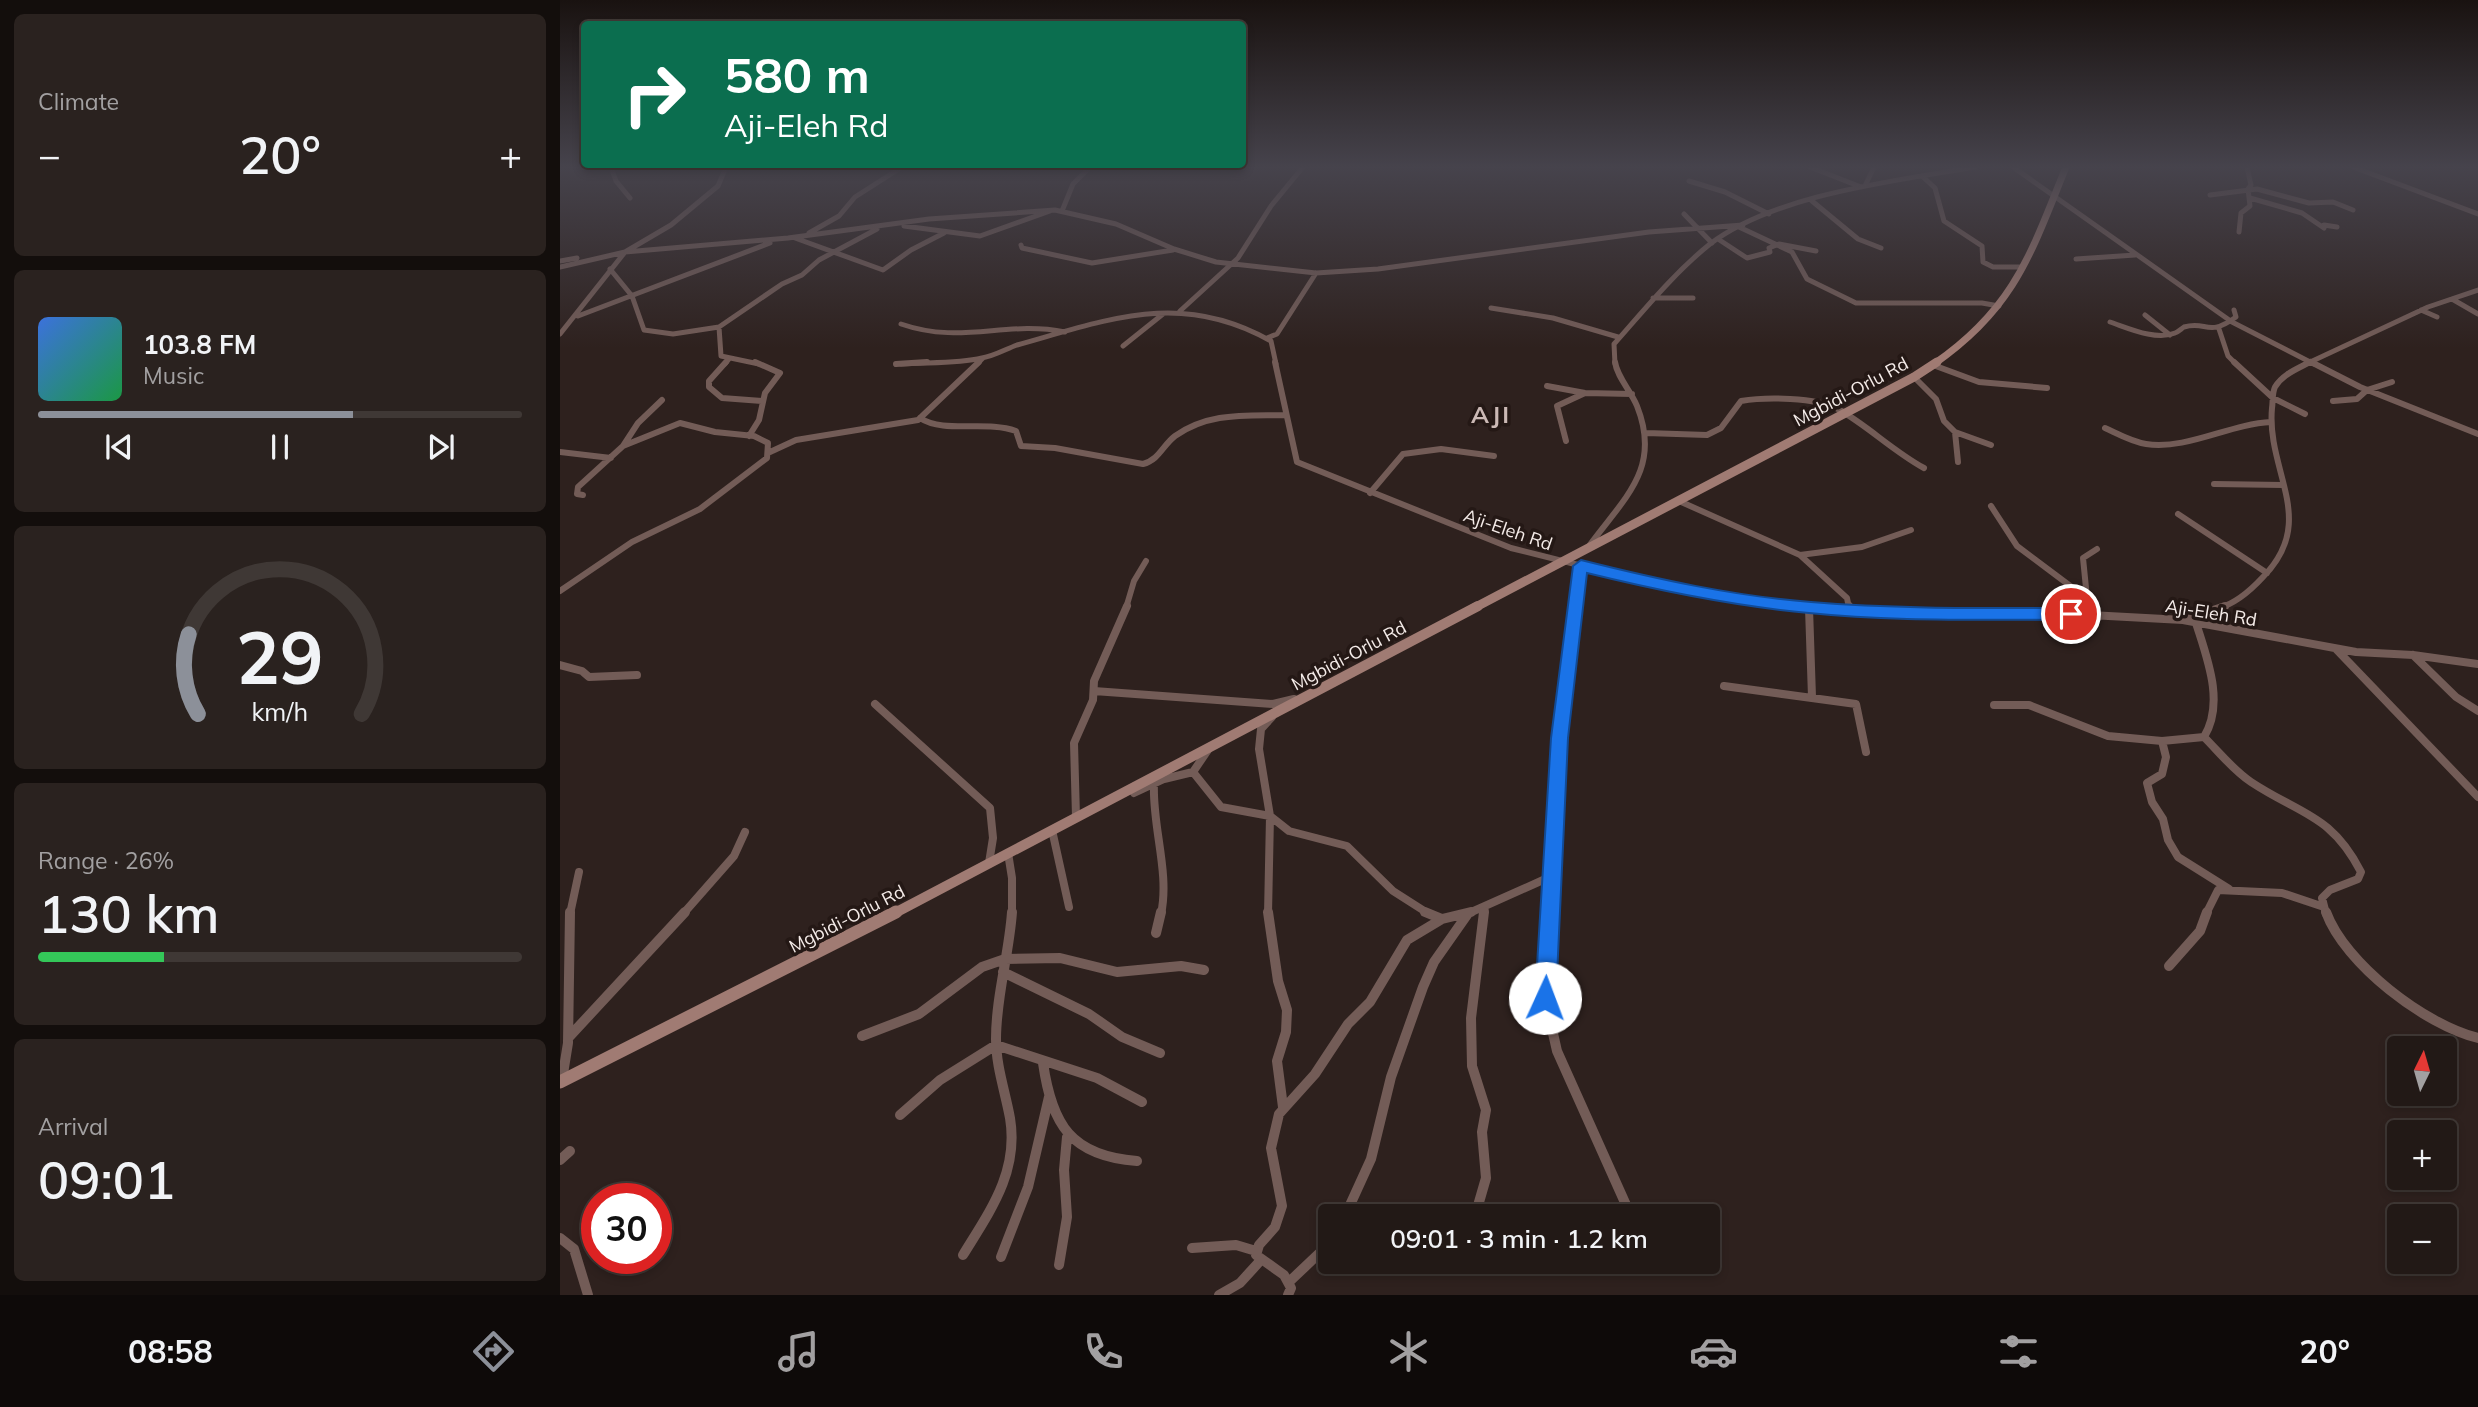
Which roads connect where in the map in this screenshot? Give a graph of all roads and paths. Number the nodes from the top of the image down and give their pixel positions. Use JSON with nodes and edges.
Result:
{"nodes":[{"id":1,"x":667,"y":227,"type":"edge"},
{"id":2,"x":668,"y":227,"type":"edge"},
{"id":3,"x":819,"y":227,"type":"edge"},
{"id":4,"x":875,"y":227,"type":"edge"},
{"id":5,"x":879,"y":227,"type":"edge"},
{"id":6,"x":914,"y":227,"type":"edge"},
{"id":7,"x":1005,"y":227,"type":"edge"},
{"id":8,"x":1124,"y":227,"type":"edge"},
{"id":9,"x":1257,"y":227,"type":"edge"},
{"id":10,"x":1710,"y":227,"type":"edge"},
{"id":11,"x":1739,"y":227,"type":"edge"},
{"id":12,"x":1743,"y":227,"type":"edge"},
{"id":13,"x":1844,"y":227,"type":"edge"},
{"id":14,"x":1955,"y":227,"type":"edge"},
{"id":15,"x":2040,"y":227,"type":"edge"},
{"id":16,"x":2098,"y":227,"type":"edge"},
{"id":17,"x":2239,"y":227,"type":"edge"},
{"id":18,"x":1698,"y":228,"type":"junction"},
{"id":19,"x":860,"y":229,"type":"junction"},
{"id":20,"x":2239,"y":232,"type":"dead end"},
{"id":21,"x":944,"y":233,"type":"junction"},
{"id":22,"x":806,"y":235,"type":"junction"},
{"id":23,"x":866,"y":237,"type":"junction"},
{"id":24,"x":788,"y":238,"type":"junction"},
{"id":25,"x":1715,"y":241,"type":"junction"},
{"id":26,"x":1779,"y":244,"type":"junction"},
{"id":27,"x":1021,"y":245,"type":"dead end"},
{"id":28,"x":672,"y":248,"type":"junction"},
{"id":29,"x":1881,"y":248,"type":"dead end"},
{"id":30,"x":1174,"y":249,"type":"junction"},
{"id":31,"x":1815,"y":251,"type":"dead end"},
{"id":32,"x":625,"y":252,"type":"junction"},
{"id":33,"x":836,"y":252,"type":"junction"},
{"id":34,"x":604,"y":254,"type":"junction"},
{"id":35,"x":2136,"y":255,"type":"junction"},
{"id":36,"x":2076,"y":259,"type":"dead end"},
{"id":37,"x":560,"y":261,"type":"edge"},
{"id":38,"x":1229,"y":265,"type":"junction"},
{"id":39,"x":560,"y":267,"type":"edge"},
{"id":40,"x":2023,"y":267,"type":"junction"},
{"id":41,"x":610,"y":269,"type":"junction"},
{"id":42,"x":1315,"y":273,"type":"junction"},
{"id":43,"x":2478,"y":290,"type":"edge"},
{"id":44,"x":632,"y":296,"type":"junction"},
{"id":45,"x":1653,"y":298,"type":"junction"},
{"id":46,"x":1693,"y":298,"type":"dead end"},
{"id":47,"x":2452,"y":299,"type":"junction"},
{"id":48,"x":1998,"y":306,"type":"junction"},
{"id":49,"x":1491,"y":308,"type":"dead end"},
{"id":50,"x":1180,"y":310,"type":"junction"},
{"id":51,"x":2234,"y":310,"type":"dead end"},
{"id":52,"x":2421,"y":310,"type":"junction"},
{"id":53,"x":1164,"y":314,"type":"junction"},
{"id":54,"x":2478,"y":314,"type":"edge"},
{"id":55,"x":2145,"y":315,"type":"dead end"},
{"id":56,"x":577,"y":316,"type":"junction"},
{"id":57,"x":2437,"y":317,"type":"dead end"},
{"id":58,"x":2110,"y":322,"type":"dead end"},
{"id":59,"x":2232,"y":322,"type":"junction"},
{"id":60,"x":901,"y":324,"type":"dead end"},
{"id":61,"x":719,"y":327,"type":"junction"},
{"id":62,"x":2219,"y":329,"type":"junction"},
{"id":63,"x":1068,"y":333,"type":"junction"},
{"id":64,"x":560,"y":334,"type":"edge"},
{"id":65,"x":2170,"y":335,"type":"junction"},
{"id":66,"x":1618,"y":337,"type":"junction"},
{"id":67,"x":1267,"y":338,"type":"junction"},
{"id":68,"x":1123,"y":346,"type":"dead end"},
{"id":69,"x":982,"y":358,"type":"junction"},
{"id":70,"x":729,"y":359,"type":"junction"},
{"id":71,"x":2311,"y":362,"type":"junction"},
{"id":72,"x":896,"y":364,"type":"dead end"},
{"id":73,"x":1933,"y":365,"type":"junction"},
{"id":74,"x":1914,"y":377,"type":"junction"},
{"id":75,"x":2392,"y":382,"type":"dead end"},
{"id":76,"x":1547,"y":386,"type":"dead end"},
{"id":77,"x":2047,"y":388,"type":"dead end"},
{"id":78,"x":2367,"y":390,"type":"junction"},
{"id":79,"x":1585,"y":393,"type":"junction"},
{"id":80,"x":1632,"y":394,"type":"junction"},
{"id":81,"x":2273,"y":398,"type":"junction"},
{"id":82,"x":662,"y":400,"type":"dead end"},
{"id":83,"x":762,"y":401,"type":"junction"},
{"id":84,"x":2333,"y":401,"type":"dead end"},
{"id":85,"x":1847,"y":412,"type":"junction"},
{"id":86,"x":2305,"y":414,"type":"dead end"},
{"id":87,"x":1285,"y":415,"type":"junction"},
{"id":88,"x":920,"y":418,"type":"junction"},
{"id":89,"x":2271,"y":422,"type":"junction"},
{"id":90,"x":2105,"y":428,"type":"dead end"},
{"id":91,"x":1955,"y":432,"type":"junction"},
{"id":92,"x":1646,"y":433,"type":"junction"},
{"id":93,"x":2478,"y":434,"type":"edge"},
{"id":94,"x":749,"y":436,"type":"junction"},
{"id":95,"x":1566,"y":441,"type":"dead end"},
{"id":96,"x":1991,"y":445,"type":"dead end"},
{"id":97,"x":623,"y":446,"type":"junction"},
{"id":98,"x":560,"y":452,"type":"edge"},
{"id":99,"x":770,"y":452,"type":"junction"},
{"id":100,"x":1494,"y":456,"type":"dead end"},
{"id":101,"x":611,"y":458,"type":"junction"},
{"id":102,"x":1958,"y":463,"type":"dead end"},
{"id":103,"x":1924,"y":468,"type":"dead end"},
{"id":104,"x":2214,"y":484,"type":"dead end"},
{"id":105,"x":2283,"y":485,"type":"junction"},
{"id":106,"x":1370,"y":493,"type":"junction"},
{"id":107,"x":583,"y":495,"type":"dead end"},
{"id":108,"x":1679,"y":501,"type":"junction"},
{"id":109,"x":1991,"y":506,"type":"dead end"},
{"id":110,"x":2178,"y":514,"type":"dead end"},
{"id":111,"x":1911,"y":530,"type":"dead end"},
{"id":112,"x":1589,"y":546,"type":"junction"},
{"id":113,"x":2097,"y":549,"type":"dead end"},
{"id":114,"x":1800,"y":555,"type":"junction"},
{"id":115,"x":1146,"y":561,"type":"dead end"},
{"id":116,"x":1558,"y":562,"type":"junction"},
{"id":117,"x":1581,"y":566,"type":"junction"},
{"id":118,"x":2267,"y":573,"type":"junction"},
{"id":119,"x":560,"y":591,"type":"edge"},
{"id":120,"x":2087,"y":598,"type":"junction"},
{"id":121,"x":1809,"y":608,"type":"junction"},
{"id":122,"x":1850,"y":611,"type":"junction"},
{"id":123,"x":2098,"y":617,"type":"junction"},
{"id":124,"x":2183,"y":620,"type":"junction"},
{"id":125,"x":2196,"y":623,"type":"junction"},
{"id":126,"x":2335,"y":648,"type":"junction"},
{"id":127,"x":2413,"y":655,"type":"junction"},
{"id":128,"x":2478,"y":664,"type":"edge"},
{"id":129,"x":560,"y":665,"type":"edge"},
{"id":130,"x":637,"y":675,"type":"dead end"},
{"id":131,"x":1724,"y":687,"type":"dead end"},
{"id":132,"x":1094,"y":691,"type":"junction"},
{"id":133,"x":1311,"y":694,"type":"junction"},
{"id":134,"x":1812,"y":697,"type":"junction"},
{"id":135,"x":875,"y":704,"type":"dead end"},
{"id":136,"x":1994,"y":705,"type":"dead end"},
{"id":137,"x":2478,"y":711,"type":"edge"},
{"id":138,"x":1274,"y":714,"type":"junction"},
{"id":139,"x":2204,"y":737,"type":"junction"},
{"id":140,"x":2162,"y":741,"type":"junction"},
{"id":141,"x":1211,"y":747,"type":"junction"},
{"id":142,"x":1866,"y":752,"type":"dead end"},
{"id":143,"x":1193,"y":772,"type":"junction"},
{"id":144,"x":1154,"y":783,"type":"junction"},
{"id":145,"x":2478,"y":797,"type":"edge"},
{"id":146,"x":1097,"y":806,"type":"junction"},
{"id":147,"x":1270,"y":816,"type":"junction"},
{"id":148,"x":1076,"y":817,"type":"junction"},
{"id":149,"x":1052,"y":830,"type":"junction"},
{"id":150,"x":745,"y":832,"type":"dead end"},
{"id":151,"x":1008,"y":853,"type":"junction"},
{"id":152,"x":989,"y":863,"type":"junction"},
{"id":153,"x":579,"y":872,"type":"dead end"},
{"id":154,"x":1552,"y":876,"type":"junction"},
{"id":155,"x":2229,"y":889,"type":"junction"},
{"id":156,"x":1485,"y":906,"type":"junction"},
{"id":157,"x":1069,"y":907,"type":"dead end"},
{"id":158,"x":2323,"y":907,"type":"junction"},
{"id":159,"x":1467,"y":915,"type":"junction"},
{"id":160,"x":1442,"y":919,"type":"junction"},
{"id":161,"x":1156,"y":933,"type":"dead end"},
{"id":162,"x":1005,"y":959,"type":"junction"},
{"id":163,"x":2169,"y":967,"type":"dead end"},
{"id":164,"x":1204,"y":970,"type":"dead end"},
{"id":165,"x":1003,"y":972,"type":"junction"},
{"id":166,"x":862,"y":1036,"type":"dead end"},
{"id":167,"x":569,"y":1037,"type":"junction"},
{"id":168,"x":2478,"y":1038,"type":"edge"},
{"id":169,"x":996,"y":1045,"type":"junction"},
{"id":170,"x":1160,"y":1053,"type":"dead end"},
{"id":171,"x":1043,"y":1063,"type":"junction"},
{"id":172,"x":561,"y":1081,"type":"edge"},
{"id":173,"x":1049,"y":1097,"type":"junction"},
{"id":174,"x":1142,"y":1102,"type":"dead end"},
{"id":175,"x":1283,"y":1107,"type":"junction"},
{"id":176,"x":900,"y":1115,"type":"dead end"},
{"id":177,"x":1067,"y":1137,"type":"junction"},
{"id":178,"x":570,"y":1151,"type":"dead end"},
{"id":179,"x":560,"y":1160,"type":"edge"},
{"id":180,"x":1137,"y":1161,"type":"dead end"},
{"id":181,"x":1350,"y":1204,"type":"edge"},
{"id":182,"x":1478,"y":1204,"type":"edge"},
{"id":183,"x":1625,"y":1204,"type":"edge"},
{"id":184,"x":560,"y":1238,"type":"edge"},
{"id":185,"x":1192,"y":1248,"type":"dead end"},
{"id":186,"x":1318,"y":1254,"type":"edge"},
{"id":187,"x":963,"y":1255,"type":"dead end"},
{"id":188,"x":1001,"y":1256,"type":"dead end"},
{"id":189,"x":1258,"y":1256,"type":"junction"},
{"id":190,"x":1059,"y":1265,"type":"dead end"},
{"id":191,"x":1289,"y":1282,"type":"junction"},
{"id":192,"x":588,"y":1295,"type":"edge"},
{"id":193,"x":1219,"y":1295,"type":"edge"},
{"id":194,"x":1289,"y":1295,"type":"edge"}],
"edges":[{"from":1,"to":32,"type":"street"},
{"from":2,"to":28,"type":"street"},
{"from":3,"to":22,"type":"street"},
{"from":4,"to":19,"type":"street"},
{"from":5,"to":23,"type":"street"},
{"from":6,"to":21,"type":"street"},
{"from":7,"to":21,"type":"street"},
{"from":8,"to":30,"type":"street"},
{"from":9,"to":38,"type":"street"},
{"from":10,"to":18,"type":"street"},
{"from":11,"to":25,"type":"street"},
{"from":12,"to":26,"type":"street"},
{"from":13,"to":29,"type":"street"},
{"from":14,"to":40,"type":"street"},
{"from":15,"to":40,"type":"main road","name":"Mgbidi-Orlu Rd"},
{"from":16,"to":35,"type":"street"},
{"from":17,"to":20,"type":"street"},
{"from":18,"to":25,"type":"street"},
{"from":18,"to":42,"type":"street"},
{"from":19,"to":22,"type":"street"},
{"from":19,"to":23,"type":"street"},
{"from":21,"to":33,"type":"street"},
{"from":22,"to":24,"type":"street"},
{"from":23,"to":33,"type":"street"},
{"from":24,"to":28,"type":"street"},
{"from":24,"to":33,"type":"street"},
{"from":24,"to":44,"type":"street"},
{"from":25,"to":26,"type":"street"},
{"from":25,"to":45,"type":"street"},
{"from":26,"to":31,"type":"street"},
{"from":26,"to":48,"type":"street"},
{"from":27,"to":30,"type":"street"},
{"from":28,"to":32,"type":"street"},
{"from":30,"to":38,"type":"street"},
{"from":32,"to":34,"type":"street"},
{"from":32,"to":41,"type":"street"},
{"from":33,"to":61,"type":"street"},
{"from":34,"to":37,"type":"street"},
{"from":34,"to":39,"type":"street"},
{"from":35,"to":36,"type":"street"},
{"from":35,"to":59,"type":"street"},
{"from":38,"to":42,"type":"street"},
{"from":38,"to":50,"type":"street"},
{"from":40,"to":48,"type":"main road","name":"Mgbidi-Orlu Rd"},
{"from":41,"to":44,"type":"street"},
{"from":41,"to":56,"type":"street"},
{"from":42,"to":67,"type":"street"},
{"from":43,"to":47,"type":"street"},
{"from":44,"to":56,"type":"street"},
{"from":44,"to":61,"type":"street"},
{"from":45,"to":46,"type":"street"},
{"from":45,"to":66,"type":"street"},
{"from":47,"to":52,"type":"street"},
{"from":47,"to":54,"type":"street"},
{"from":48,"to":73,"type":"main road","name":"Mgbidi-Orlu Rd"},
{"from":49,"to":66,"type":"street"},
{"from":50,"to":53,"type":"street"},
{"from":50,"to":67,"type":"street"},
{"from":51,"to":59,"type":"street"},
{"from":52,"to":57,"type":"street"},
{"from":52,"to":71,"type":"street"},
{"from":53,"to":63,"type":"street"},
{"from":53,"to":68,"type":"street"},
{"from":55,"to":65,"type":"street"},
{"from":56,"to":64,"type":"street"},
{"from":58,"to":65,"type":"street"},
{"from":59,"to":62,"type":"street"},
{"from":59,"to":71,"type":"street"},
{"from":60,"to":63,"type":"street"},
{"from":61,"to":70,"type":"street"},
{"from":62,"to":65,"type":"street"},
{"from":62,"to":81,"type":"street"},
{"from":63,"to":69,"type":"street"},
{"from":66,"to":80,"type":"street"},
{"from":67,"to":87,"type":"street","name":"Aji-Eleh Rd"},
{"from":69,"to":72,"type":"street"},
{"from":69,"to":88,"type":"street"},
{"from":70,"to":83,"type":"street"},
{"from":70,"to":83,"type":"street"},
{"from":71,"to":78,"type":"street"},
{"from":71,"to":81,"type":"street"},
{"from":73,"to":74,"type":"main road","name":"Mgbidi-Orlu Rd"},
{"from":73,"to":77,"type":"street"},
{"from":74,"to":85,"type":"main road","name":"Mgbidi-Orlu Rd"},
{"from":74,"to":91,"type":"street"},
{"from":75,"to":78,"type":"street"},
{"from":76,"to":79,"type":"street"},
{"from":78,"to":84,"type":"street"},
{"from":78,"to":93,"type":"street"},
{"from":79,"to":80,"type":"street"},
{"from":79,"to":95,"type":"street"},
{"from":80,"to":92,"type":"street"},
{"from":81,"to":86,"type":"street"},
{"from":81,"to":89,"type":"street"},
{"from":82,"to":97,"type":"street"},
{"from":83,"to":94,"type":"street"},
{"from":85,"to":92,"type":"street"},
{"from":85,"to":103,"type":"street"},
{"from":85,"to":108,"type":"main road","name":"Mgbidi-Orlu Rd"},
{"from":87,"to":88,"type":"street"},
{"from":87,"to":106,"type":"street","name":"Aji-Eleh Rd"},
{"from":88,"to":99,"type":"street"},
{"from":89,"to":90,"type":"street"},
{"from":89,"to":105,"type":"street"},
{"from":91,"to":96,"type":"street"},
{"from":91,"to":102,"type":"street"},
{"from":92,"to":112,"type":"street"},
{"from":94,"to":97,"type":"street"},
{"from":94,"to":99,"type":"street"},
{"from":97,"to":101,"type":"street"},
{"from":98,"to":101,"type":"street"},
{"from":99,"to":119,"type":"street"},
{"from":100,"to":106,"type":"street"},
{"from":101,"to":107,"type":"street"},
{"from":104,"to":105,"type":"street"},
{"from":105,"to":118,"type":"street"},
{"from":106,"to":116,"type":"street","name":"Aji-Eleh Rd"},
{"from":108,"to":112,"type":"main road","name":"Mgbidi-Orlu Rd"},
{"from":108,"to":114,"type":"street"},
{"from":109,"to":120,"type":"street"},
{"from":110,"to":118,"type":"street"},
{"from":111,"to":114,"type":"street"},
{"from":112,"to":116,"type":"main road","name":"Mgbidi-Orlu Rd"},
{"from":113,"to":120,"type":"street"},
{"from":114,"to":122,"type":"street"},
{"from":115,"to":132,"type":"street"},
{"from":116,"to":117,"type":"street","name":"Aji-Eleh Rd"},
{"from":116,"to":133,"type":"main road","name":"Mgbidi-Orlu Rd"},
{"from":117,"to":121,"type":"street","name":"Aji-Eleh Rd"},
{"from":117,"to":154,"type":"street"},
{"from":118,"to":124,"type":"street"},
{"from":120,"to":123,"type":"street"},
{"from":121,"to":122,"type":"street","name":"Aji-Eleh Rd"},
{"from":121,"to":134,"type":"street"},
{"from":122,"to":123,"type":"street","name":"Aji-Eleh Rd"},
{"from":123,"to":124,"type":"street","name":"Aji-Eleh Rd"},
{"from":124,"to":125,"type":"street","name":"Aji-Eleh Rd"},
{"from":125,"to":126,"type":"street","name":"Aji-Eleh Rd"},
{"from":125,"to":139,"type":"street"},
{"from":126,"to":127,"type":"street","name":"Aji-Eleh Rd"},
{"from":126,"to":145,"type":"street"},
{"from":127,"to":128,"type":"street","name":"Aji-Eleh Rd"},
{"from":127,"to":137,"type":"street"},
{"from":129,"to":130,"type":"street"},
{"from":131,"to":134,"type":"street"},
{"from":132,"to":133,"type":"street"},
{"from":132,"to":148,"type":"street"},
{"from":133,"to":138,"type":"main road","name":"Mgbidi-Orlu Rd"},
{"from":134,"to":142,"type":"street"},
{"from":135,"to":152,"type":"street"},
{"from":136,"to":140,"type":"street"},
{"from":138,"to":141,"type":"main road","name":"Mgbidi-Orlu Rd"},
{"from":138,"to":147,"type":"street"},
{"from":139,"to":140,"type":"street"},
{"from":139,"to":158,"type":"street"},
{"from":140,"to":155,"type":"street"},
{"from":141,"to":143,"type":"street"},
{"from":141,"to":146,"type":"main road","name":"Mgbidi-Orlu Rd"},
{"from":143,"to":144,"type":"street"},
{"from":143,"to":147,"type":"street"},
{"from":144,"to":146,"type":"street"},
{"from":144,"to":161,"type":"street"},
{"from":146,"to":148,"type":"main road","name":"Mgbidi-Orlu Rd"},
{"from":147,"to":160,"type":"street"},
{"from":147,"to":175,"type":"street"},
{"from":148,"to":149,"type":"main road","name":"Mgbidi-Orlu Rd"},
{"from":149,"to":151,"type":"main road","name":"Mgbidi-Orlu Rd"},
{"from":149,"to":157,"type":"street"},
{"from":150,"to":167,"type":"street"},
{"from":151,"to":152,"type":"main road","name":"Mgbidi-Orlu Rd"},
{"from":151,"to":162,"type":"street"},
{"from":152,"to":172,"type":"main road","name":"Mgbidi-Orlu Rd"},
{"from":153,"to":167,"type":"street"},
{"from":154,"to":156,"type":"street"},
{"from":154,"to":183,"type":"street"},
{"from":155,"to":158,"type":"street"},
{"from":155,"to":163,"type":"street"},
{"from":156,"to":159,"type":"street"},
{"from":156,"to":182,"type":"street"},
{"from":158,"to":168,"type":"street"},
{"from":159,"to":160,"type":"street"},
{"from":159,"to":181,"type":"street"},
{"from":160,"to":175,"type":"street"},
{"from":162,"to":164,"type":"street"},
{"from":162,"to":165,"type":"street"},
{"from":162,"to":166,"type":"street"},
{"from":165,"to":169,"type":"street"},
{"from":165,"to":170,"type":"street"},
{"from":167,"to":172,"type":"street"},
{"from":169,"to":171,"type":"street"},
{"from":169,"to":176,"type":"street"},
{"from":169,"to":187,"type":"street"},
{"from":171,"to":173,"type":"street"},
{"from":171,"to":174,"type":"street"},
{"from":173,"to":177,"type":"street"},
{"from":173,"to":188,"type":"street"},
{"from":175,"to":189,"type":"street"},
{"from":177,"to":180,"type":"street"},
{"from":177,"to":190,"type":"street"},
{"from":178,"to":179,"type":"street"},
{"from":184,"to":192,"type":"street"},
{"from":185,"to":189,"type":"street"},
{"from":186,"to":191,"type":"street"},
{"from":189,"to":191,"type":"street"},
{"from":189,"to":193,"type":"street"},
{"from":191,"to":194,"type":"street"}]}
